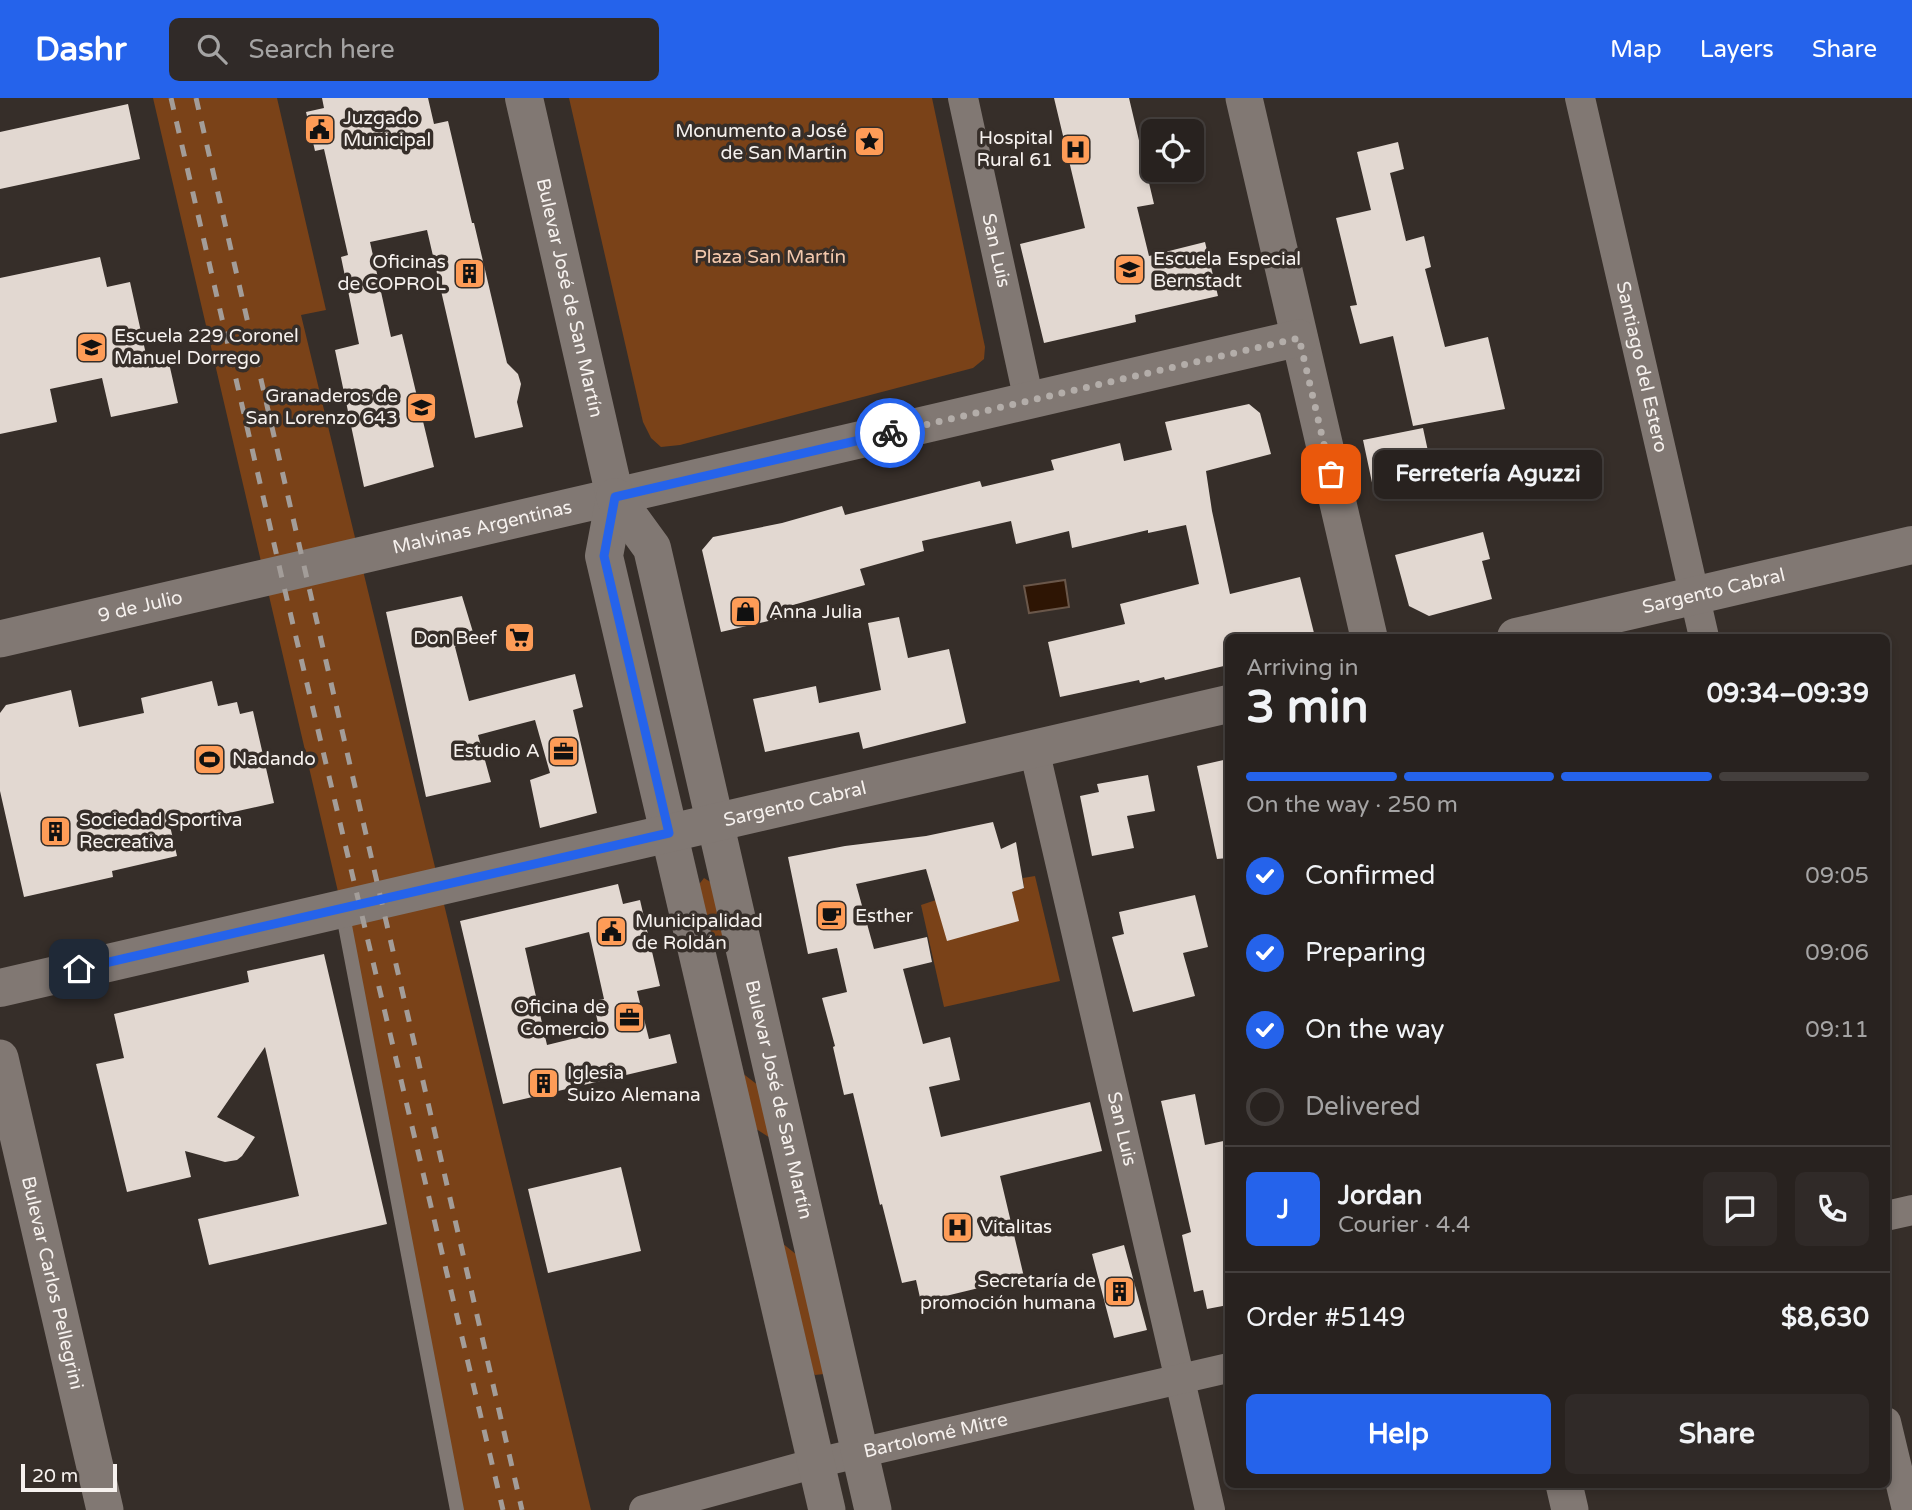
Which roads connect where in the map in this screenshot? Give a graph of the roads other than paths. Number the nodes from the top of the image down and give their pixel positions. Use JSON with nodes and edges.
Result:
{"nodes":[{"id":1,"x":524,"y":98,"type":"edge"},
{"id":2,"x":963,"y":98,"type":"edge"},
{"id":3,"x":1244,"y":98,"type":"edge"},
{"id":4,"x":1580,"y":98,"type":"edge"},
{"id":5,"x":1299,"y":338,"type":"junction"},
{"id":6,"x":1029,"y":401,"type":"junction"},
{"id":7,"x":615,"y":497,"type":"junction"},
{"id":8,"x":1912,"y":545,"type":"edge"},
{"id":9,"x":281,"y":574,"type":"joint"},
{"id":10,"x":1695,"y":596,"type":"junction"},
{"id":11,"x":1367,"y":634,"type":"edge"},
{"id":12,"x":1529,"y":634,"type":"edge"},
{"id":13,"x":1703,"y":634,"type":"edge"},
{"id":14,"x":0,"y":639,"type":"edge"},
{"id":15,"x":1225,"y":705,"type":"edge"},
{"id":16,"x":1034,"y":748,"type":"junction"},
{"id":17,"x":715,"y":822,"type":"junction"},
{"id":18,"x":669,"y":833,"type":"junction"},
{"id":19,"x":351,"y":906,"type":"junction"},
{"id":20,"x":0,"y":988,"type":"edge"},
{"id":21,"x":0,"y":1058,"type":"edge"},
{"id":22,"x":1912,"y":1210,"type":"edge"},
{"id":23,"x":1890,"y":1215,"type":"edge"},
{"id":24,"x":1225,"y":1369,"type":"edge"},
{"id":25,"x":1179,"y":1379,"type":"junction"},
{"id":26,"x":1890,"y":1439,"type":"edge"},
{"id":27,"x":860,"y":1453,"type":"junction"},
{"id":28,"x":816,"y":1463,"type":"junction"},
{"id":29,"x":1565,"y":1488,"type":"edge"},
{"id":30,"x":105,"y":1510,"type":"edge"},
{"id":31,"x":457,"y":1510,"type":"edge"},
{"id":32,"x":644,"y":1510,"type":"edge"},
{"id":33,"x":827,"y":1510,"type":"edge"},
{"id":34,"x":873,"y":1510,"type":"edge"},
{"id":35,"x":1210,"y":1510,"type":"edge"},
{"id":36,"x":1570,"y":1510,"type":"edge"},
{"id":37,"x":1907,"y":1510,"type":"edge"}],
"edges":[{"from":1,"to":7,"type":"main road","name":"Bulevar José de San Martín"},
{"from":2,"to":6,"type":"street","name":"San Luis"},
{"from":3,"to":5,"type":"street"},
{"from":4,"to":10,"type":"street","name":"Santiago del Estero"},
{"from":5,"to":6,"type":"street","name":"Malvinas Argentinas"},
{"from":5,"to":11,"type":"street"},
{"from":6,"to":7,"type":"street","name":"Malvinas Argentinas"},
{"from":7,"to":9,"type":"street","name":"Malvinas Argentinas"},
{"from":7,"to":17,"type":"main road","name":"Bulevar José de San Martín"},
{"from":7,"to":18,"type":"main road","name":"Bulevar José de San Martín"},
{"from":8,"to":10,"type":"main road","name":"Sargento Cabral"},
{"from":9,"to":14,"type":"street","name":"9 de Julio"},
{"from":10,"to":12,"type":"main road","name":"Sargento Cabral"},
{"from":10,"to":13,"type":"street","name":"Santiago del Estero"},
{"from":15,"to":16,"type":"main road","name":"Sargento Cabral"},
{"from":16,"to":17,"type":"main road","name":"Sargento Cabral"},
{"from":16,"to":25,"type":"street","name":"San Luis"},
{"from":17,"to":18,"type":"main road","name":"Sargento Cabral"},
{"from":17,"to":27,"type":"street","name":"Bulevar José de San Martín"},
{"from":18,"to":19,"type":"main road","name":"Sargento Cabral"},
{"from":18,"to":28,"type":"street","name":"Bulevar José de San Martín"},
{"from":19,"to":20,"type":"main road","name":"Sargento Cabral"},
{"from":19,"to":31,"type":"lane"},
{"from":21,"to":30,"type":"street","name":"Bulevar Carlos Pellegrini"},
{"from":22,"to":23,"type":"street"},
{"from":24,"to":25,"type":"street","name":"Bartolomé Mitre"},
{"from":25,"to":27,"type":"street","name":"Bartolomé Mitre"},
{"from":25,"to":35,"type":"street","name":"San Luis"},
{"from":26,"to":37,"type":"street"},
{"from":27,"to":28,"type":"street","name":"Bartolomé Mitre"},
{"from":27,"to":34,"type":"street","name":"Bulevar José de San Martín"},
{"from":28,"to":32,"type":"street","name":"Bartolomé Mitre"},
{"from":28,"to":33,"type":"street","name":"Bulevar José de San Martín"},
{"from":29,"to":36,"type":"street"}]}
